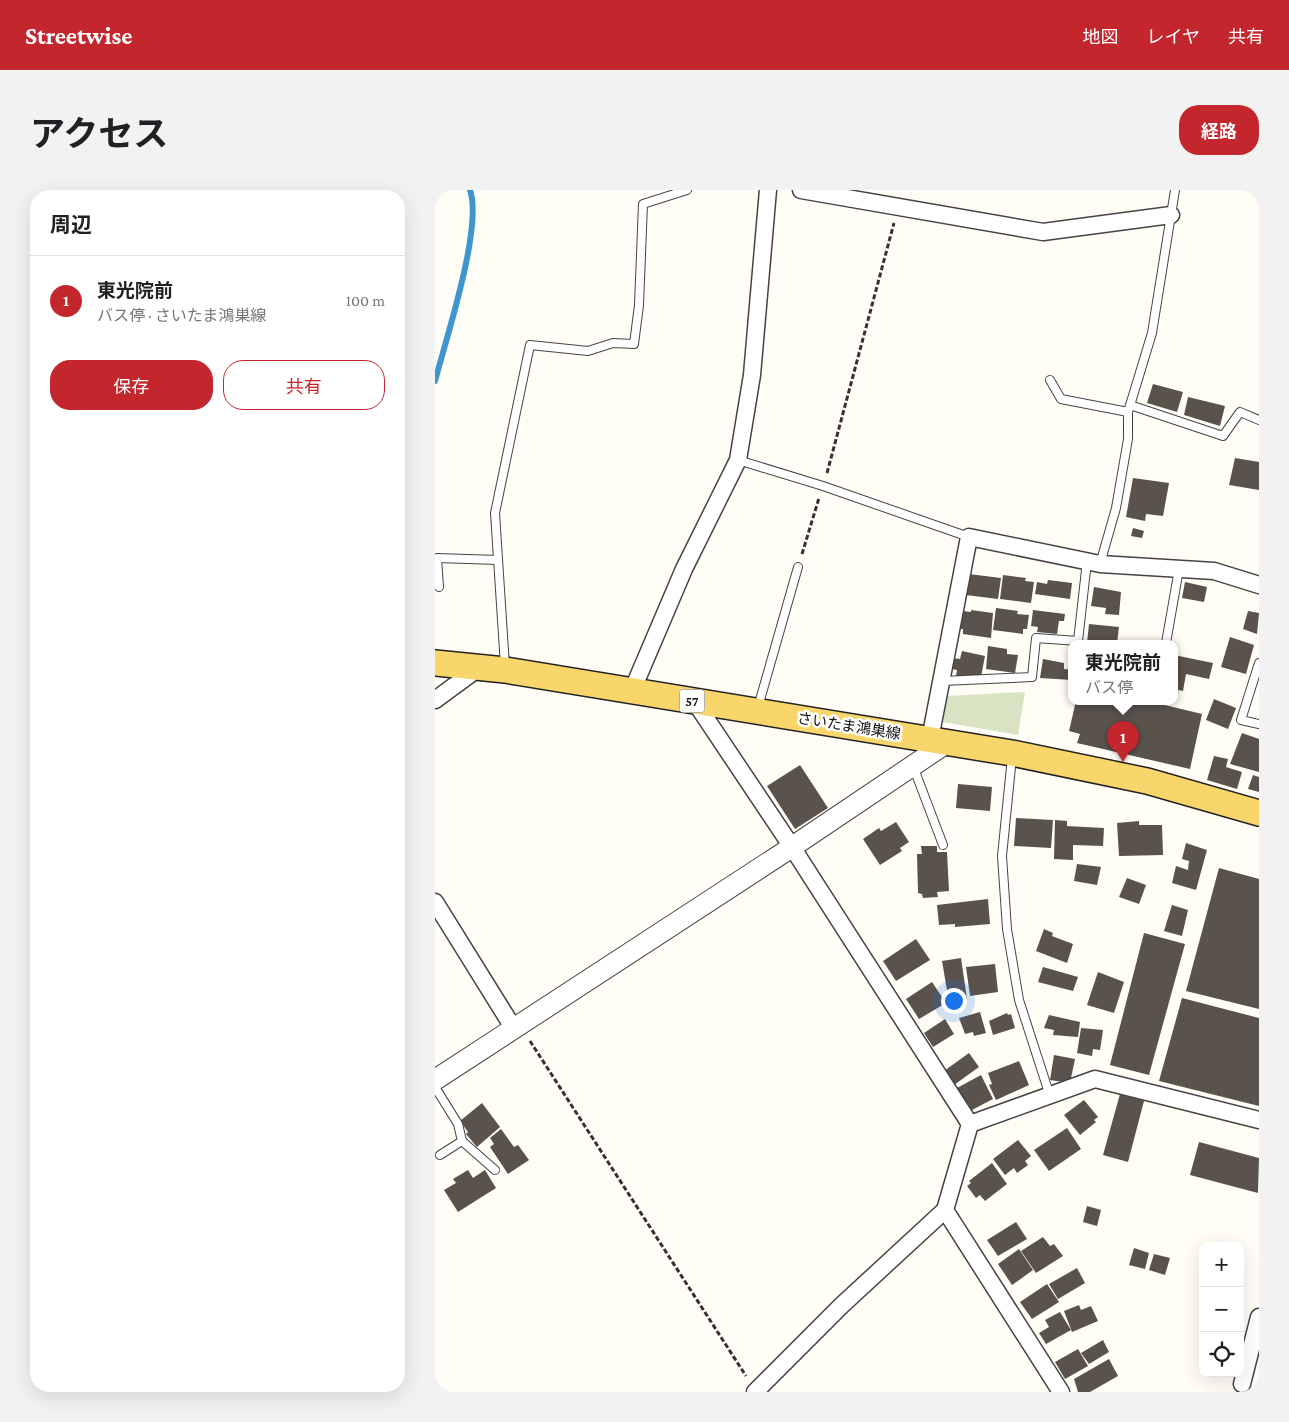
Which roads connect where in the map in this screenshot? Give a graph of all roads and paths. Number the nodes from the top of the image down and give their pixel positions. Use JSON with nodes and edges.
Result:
{"nodes":[{"id":1,"x":687,"y":190,"type":"edge"},
{"id":2,"x":768,"y":190,"type":"edge"},
{"id":3,"x":801,"y":190,"type":"edge"},
{"id":4,"x":1175,"y":190,"type":"edge"},
{"id":5,"x":899,"y":207,"type":"junction"},
{"id":6,"x":1171,"y":215,"type":"junction"},
{"id":7,"x":1050,"y":380,"type":"dead end"},
{"id":8,"x":1129,"y":408,"type":"junction"},
{"id":9,"x":1259,"y":420,"type":"edge"},
{"id":10,"x":737,"y":460,"type":"junction"},
{"id":11,"x":823,"y":486,"type":"junction"},
{"id":12,"x":969,"y":537,"type":"junction"},
{"id":13,"x":498,"y":560,"type":"junction"},
{"id":14,"x":1094,"y":562,"type":"junction"},
{"id":15,"x":798,"y":567,"type":"joint"},
{"id":16,"x":1179,"y":569,"type":"junction"},
{"id":17,"x":1259,"y":585,"type":"edge"},
{"id":18,"x":439,"y":587,"type":"dead end"},
{"id":19,"x":1068,"y":640,"type":"edge"},
{"id":20,"x":1078,"y":640,"type":"edge"},
{"id":21,"x":1167,"y":640,"type":"edge"},
{"id":22,"x":435,"y":663,"type":"edge"},
{"id":23,"x":1259,"y":663,"type":"edge"},
{"id":24,"x":480,"y":667,"type":"junction"},
{"id":25,"x":505,"y":670,"type":"junction"},
{"id":26,"x":942,"y":681,"type":"junction"},
{"id":27,"x":632,"y":691,"type":"junction"},
{"id":28,"x":435,"y":700,"type":"edge"},
{"id":29,"x":695,"y":702,"type":"junction"},
{"id":30,"x":757,"y":712,"type":"junction"},
{"id":31,"x":1259,"y":724,"type":"edge"},
{"id":32,"x":939,"y":741,"type":"junction"},
{"id":33,"x":1012,"y":753,"type":"junction"},
{"id":34,"x":913,"y":766,"type":"junction"},
{"id":35,"x":1259,"y":813,"type":"edge"},
{"id":36,"x":943,"y":845,"type":"dead end"},
{"id":37,"x":792,"y":847,"type":"junction"},
{"id":38,"x":435,"y":902,"type":"edge"},
{"id":39,"x":514,"y":1029,"type":"junction"},
{"id":40,"x":435,"y":1080,"type":"edge"},
{"id":41,"x":435,"y":1087,"type":"edge"},
{"id":42,"x":1050,"y":1096,"type":"junction"},
{"id":43,"x":1259,"y":1120,"type":"edge"},
{"id":44,"x":970,"y":1124,"type":"junction"},
{"id":45,"x":462,"y":1142,"type":"junction"},
{"id":46,"x":440,"y":1155,"type":"dead end"},
{"id":47,"x":495,"y":1170,"type":"dead end"},
{"id":48,"x":945,"y":1210,"type":"junction"},
{"id":49,"x":1259,"y":1317,"type":"edge"},
{"id":50,"x":1242,"y":1384,"type":"dead end"},
{"id":51,"x":755,"y":1392,"type":"edge"},
{"id":52,"x":1061,"y":1392,"type":"edge"}],
"edges":[{"from":1,"to":13,"type":"lane"},
{"from":2,"to":10,"type":"street"},
{"from":3,"to":5,"type":"street"},
{"from":4,"to":6,"type":"lane"},
{"from":5,"to":6,"type":"street"},
{"from":5,"to":11,"type":"path"},
{"from":6,"to":8,"type":"lane"},
{"from":7,"to":8,"type":"lane"},
{"from":8,"to":9,"type":"lane"},
{"from":8,"to":14,"type":"lane"},
{"from":10,"to":11,"type":"lane"},
{"from":10,"to":27,"type":"street"},
{"from":11,"to":12,"type":"lane"},
{"from":11,"to":15,"type":"path"},
{"from":12,"to":14,"type":"street"},
{"from":12,"to":26,"type":"street"},
{"from":13,"to":18,"type":"lane"},
{"from":13,"to":25,"type":"lane"},
{"from":14,"to":16,"type":"street"},
{"from":14,"to":20,"type":"lane"},
{"from":15,"to":30,"type":"lane"},
{"from":16,"to":17,"type":"street"},
{"from":16,"to":21,"type":"lane"},
{"from":19,"to":26,"type":"lane"},
{"from":22,"to":24,"type":"main road","name":"さいたま鴻巣線","number":"57"},
{"from":23,"to":31,"type":"lane"},
{"from":24,"to":25,"type":"main road","name":"さいたま鴻巣線","number":"57"},
{"from":24,"to":28,"type":"street"},
{"from":25,"to":27,"type":"main road","name":"さいたま鴻巣線","number":"57"},
{"from":26,"to":32,"type":"street"},
{"from":27,"to":29,"type":"main road","name":"さいたま鴻巣線","number":"57"},
{"from":29,"to":30,"type":"main road","name":"さいたま鴻巣線","number":"57"},
{"from":29,"to":37,"type":"street"},
{"from":30,"to":32,"type":"main road","name":"さいたま鴻巣線","number":"57"},
{"from":32,"to":33,"type":"main road","name":"さいたま鴻巣線","number":"57"},
{"from":32,"to":34,"type":"street"},
{"from":33,"to":35,"type":"main road","name":"さいたま鴻巣線","number":"57"},
{"from":33,"to":42,"type":"lane"},
{"from":34,"to":36,"type":"lane"},
{"from":34,"to":37,"type":"street"},
{"from":37,"to":39,"type":"street"},
{"from":37,"to":44,"type":"street"},
{"from":38,"to":39,"type":"street"},
{"from":39,"to":40,"type":"street"},
{"from":39,"to":51,"type":"path"},
{"from":41,"to":45,"type":"lane"},
{"from":42,"to":43,"type":"street"},
{"from":42,"to":44,"type":"street"},
{"from":44,"to":48,"type":"street"},
{"from":45,"to":46,"type":"lane"},
{"from":45,"to":47,"type":"lane"},
{"from":48,"to":51,"type":"street"},
{"from":48,"to":52,"type":"street"},
{"from":49,"to":50,"type":"street"}]}
